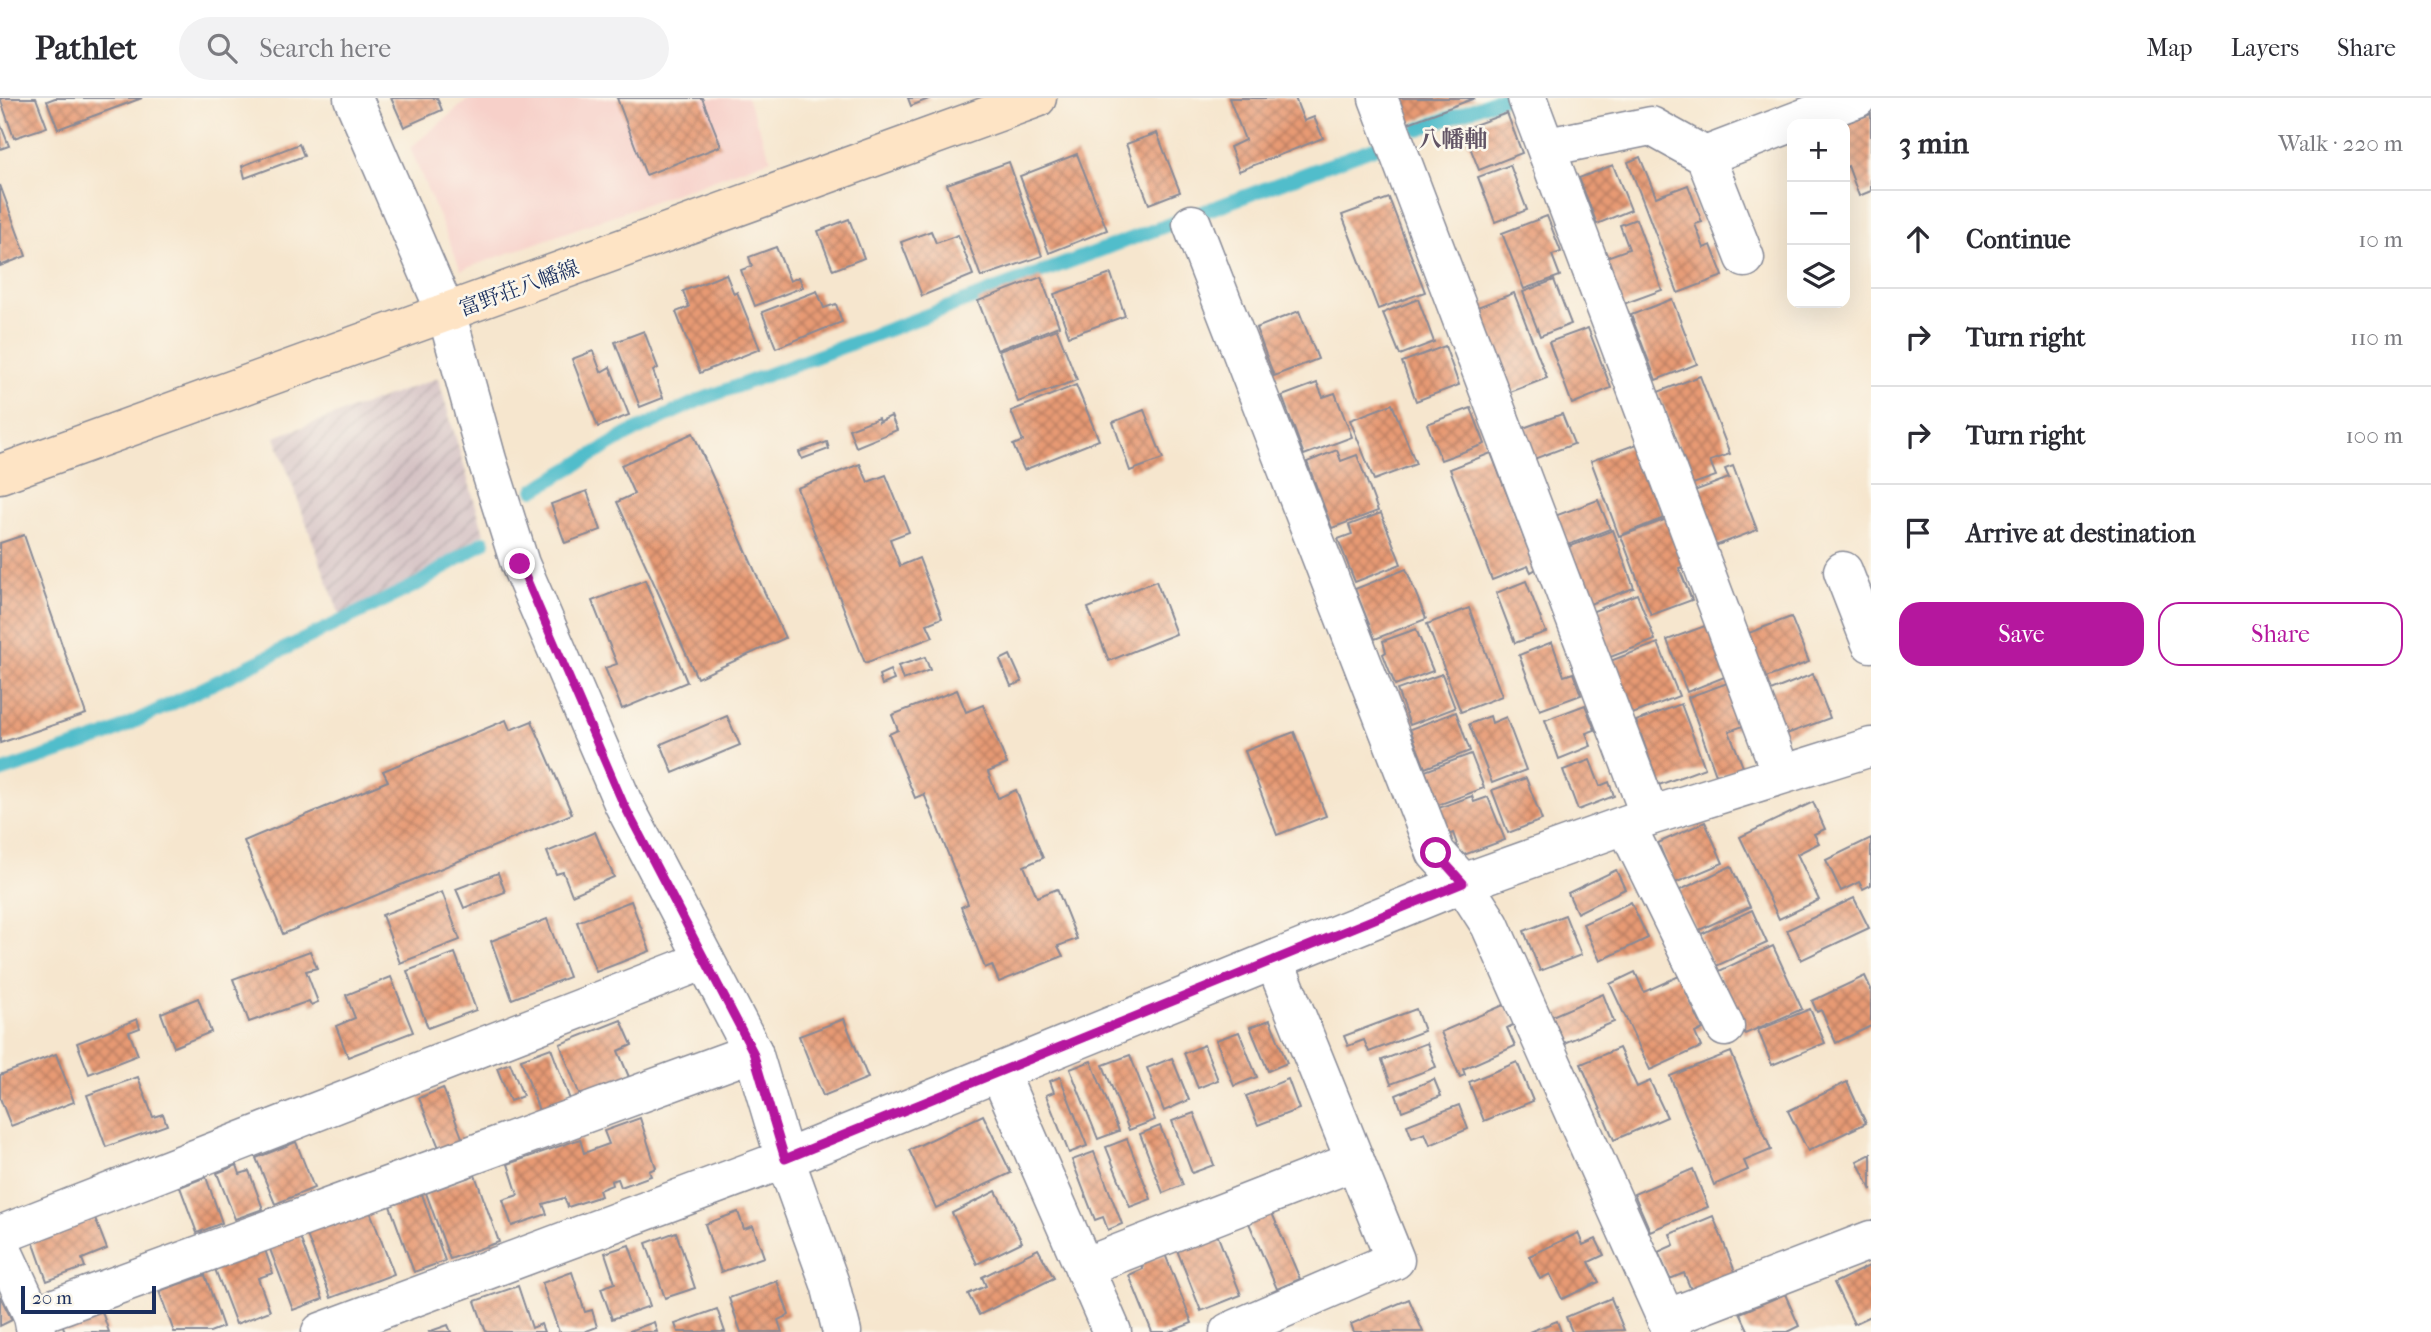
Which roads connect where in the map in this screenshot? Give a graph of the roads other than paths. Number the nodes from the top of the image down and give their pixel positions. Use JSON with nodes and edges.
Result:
{"nodes":[{"id":1,"x":353,"y":98,"type":"edge"},
{"id":2,"x":1037,"y":98,"type":"edge"},
{"id":3,"x":1378,"y":98,"type":"edge"},
{"id":4,"x":1527,"y":98,"type":"edge"},
{"id":5,"x":1857,"y":98,"type":"edge"},
{"id":6,"x":1548,"y":147,"type":"junction"},
{"id":7,"x":1705,"y":156,"type":"junction"},
{"id":8,"x":1192,"y":223,"type":"dead end"},
{"id":9,"x":1745,"y":258,"type":"dead end"},
{"id":10,"x":447,"y":315,"type":"junction"},
{"id":11,"x":0,"y":474,"type":"edge"},
{"id":12,"x":1843,"y":571,"type":"dead end"},
{"id":13,"x":1871,"y":643,"type":"edge"},
{"id":14,"x":1867,"y":758,"type":"edge"},
{"id":15,"x":1781,"y":773,"type":"junction"},
{"id":16,"x":1638,"y":821,"type":"junction"},
{"id":17,"x":1463,"y":883,"type":"junction"},
{"id":18,"x":705,"y":960,"type":"junction"},
{"id":19,"x":1275,"y":960,"type":"junction"},
{"id":20,"x":1725,"y":1027,"type":"dead end"},
{"id":21,"x":753,"y":1052,"type":"junction"},
{"id":22,"x":999,"y":1072,"type":"junction"},
{"id":23,"x":785,"y":1159,"type":"junction"},
{"id":24,"x":1355,"y":1161,"type":"junction"},
{"id":25,"x":0,"y":1235,"type":"edge"},
{"id":26,"x":1871,"y":1240,"type":"edge"},
{"id":27,"x":0,"y":1245,"type":"edge"},
{"id":28,"x":1084,"y":1267,"type":"junction"},
{"id":29,"x":34,"y":1324,"type":"edge"},
{"id":30,"x":1669,"y":1326,"type":"edge"},
{"id":31,"x":321,"y":1332,"type":"edge"},
{"id":32,"x":842,"y":1332,"type":"edge"},
{"id":33,"x":1112,"y":1332,"type":"edge"},
{"id":34,"x":1229,"y":1332,"type":"edge"}],
"edges":[{"from":1,"to":10,"type":"street"},
{"from":2,"to":10,"type":"main road","name":"富野荘八幡線"},
{"from":3,"to":16,"type":"street"},
{"from":4,"to":6,"type":"street"},
{"from":5,"to":7,"type":"street"},
{"from":6,"to":7,"type":"street"},
{"from":6,"to":15,"type":"street"},
{"from":7,"to":9,"type":"street"},
{"from":8,"to":17,"type":"street"},
{"from":10,"to":11,"type":"main road","name":"富野荘八幡線"},
{"from":10,"to":18,"type":"street"},
{"from":12,"to":13,"type":"street"},
{"from":14,"to":15,"type":"street"},
{"from":15,"to":16,"type":"street"},
{"from":16,"to":17,"type":"street"},
{"from":16,"to":20,"type":"street"},
{"from":17,"to":19,"type":"street"},
{"from":17,"to":30,"type":"street"},
{"from":18,"to":21,"type":"street"},
{"from":18,"to":25,"type":"street"},
{"from":19,"to":22,"type":"street"},
{"from":19,"to":24,"type":"street"},
{"from":21,"to":23,"type":"street"},
{"from":21,"to":29,"type":"street"},
{"from":22,"to":23,"type":"street"},
{"from":22,"to":28,"type":"street"},
{"from":23,"to":31,"type":"street"},
{"from":23,"to":32,"type":"street"},
{"from":24,"to":28,"type":"street"},
{"from":24,"to":34,"type":"street"},
{"from":26,"to":30,"type":"street"},
{"from":27,"to":29,"type":"street"},
{"from":28,"to":33,"type":"street"}]}
